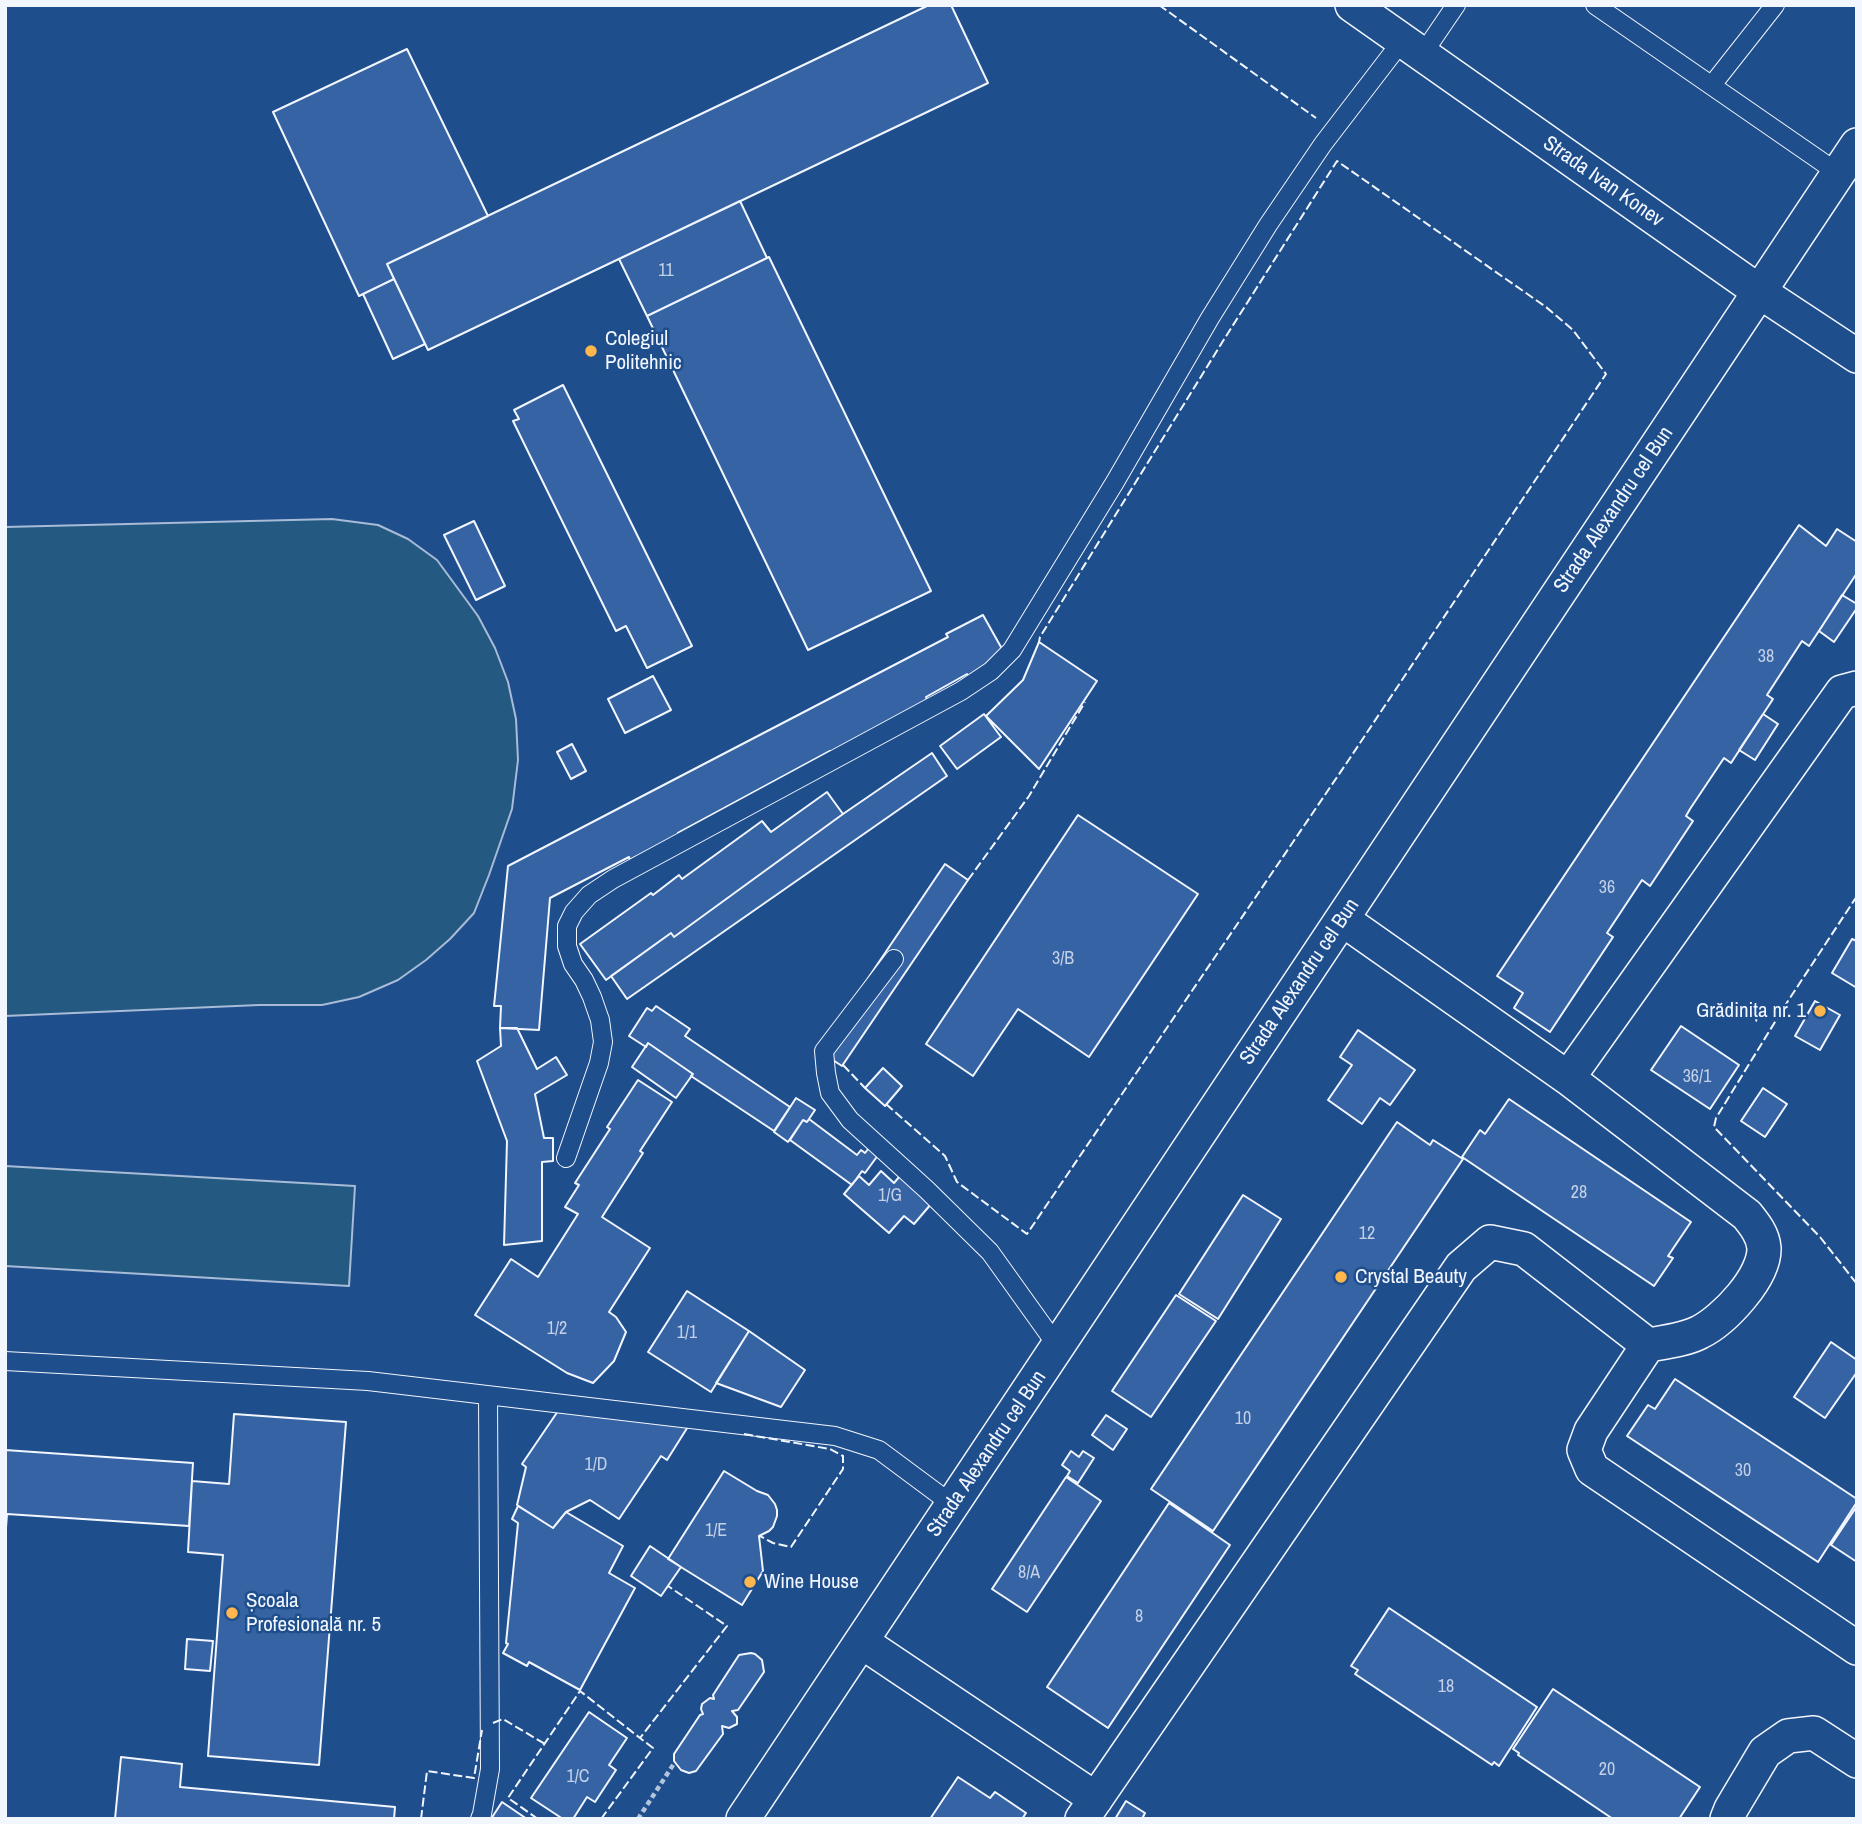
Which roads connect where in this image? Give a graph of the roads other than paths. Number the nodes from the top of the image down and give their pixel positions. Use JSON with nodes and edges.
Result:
{"nodes":[{"id":1,"x":1352,"y":5,"type":"edge"},
{"id":2,"x":1455,"y":5,"type":"edge"},
{"id":3,"x":1595,"y":5,"type":"edge"},
{"id":4,"x":1775,"y":5,"type":"edge"},
{"id":5,"x":1412,"y":48,"type":"junction"},
{"id":6,"x":1712,"y":85,"type":"junction"},
{"id":7,"x":1857,"y":145,"type":"edge"},
{"id":8,"x":1838,"y":173,"type":"junction"},
{"id":9,"x":1760,"y":292,"type":"junction"},
{"id":10,"x":1857,"y":356,"type":"edge"},
{"id":11,"x":1857,"y":688,"type":"edge"},
{"id":12,"x":1342,"y":919,"type":"junction"},
{"id":13,"x":894,"y":959,"type":"dead end"},
{"id":14,"x":1568,"y":1079,"type":"junction"},
{"id":15,"x":566,"y":1158,"type":"dead end"},
{"id":16,"x":1648,"y":1345,"type":"junction"},
{"id":17,"x":1058,"y":1347,"type":"junction"},
{"id":18,"x":5,"y":1361,"type":"edge"},
{"id":19,"x":488,"y":1395,"type":"junction"},
{"id":20,"x":953,"y":1505,"type":"junction"},
{"id":21,"x":862,"y":1642,"type":"junction"},
{"id":22,"x":1857,"y":1648,"type":"edge"},
{"id":23,"x":1857,"y":1761,"type":"edge"},
{"id":24,"x":1089,"y":1809,"type":"edge"},
{"id":25,"x":480,"y":1819,"type":"edge"},
{"id":26,"x":743,"y":1819,"type":"edge"},
{"id":27,"x":1727,"y":1819,"type":"edge"}],
"edges":[{"from":1,"to":5,"type":"street","name":"Strada Ivan Konev"},
{"from":2,"to":5,"type":"lane"},
{"from":3,"to":6,"type":"lane"},
{"from":4,"to":6,"type":"lane"},
{"from":5,"to":9,"type":"street","name":"Strada Ivan Konev"},
{"from":5,"to":15,"type":"lane"},
{"from":6,"to":8,"type":"lane"},
{"from":7,"to":8,"type":"street","name":"Strada Alexandru cel Bun"},
{"from":8,"to":9,"type":"street","name":"Strada Alexandru cel Bun"},
{"from":9,"to":10,"type":"street","name":"Strada Ivan Konev"},
{"from":9,"to":12,"type":"street","name":"Strada Alexandru cel Bun"},
{"from":11,"to":14,"type":"street"},
{"from":12,"to":14,"type":"street"},
{"from":12,"to":17,"type":"street","name":"Strada Alexandru cel Bun"},
{"from":13,"to":17,"type":"lane"},
{"from":14,"to":16,"type":"street"},
{"from":16,"to":22,"type":"street"},
{"from":16,"to":24,"type":"street"},
{"from":17,"to":20,"type":"street","name":"Strada Alexandru cel Bun"},
{"from":18,"to":19,"type":"lane"},
{"from":19,"to":20,"type":"lane"},
{"from":19,"to":25,"type":"lane"},
{"from":20,"to":21,"type":"street","name":"Strada Alexandru cel Bun"},
{"from":21,"to":24,"type":"street"},
{"from":21,"to":26,"type":"street","name":"Strada Alexandru cel Bun"},
{"from":23,"to":27,"type":"street"}]}
